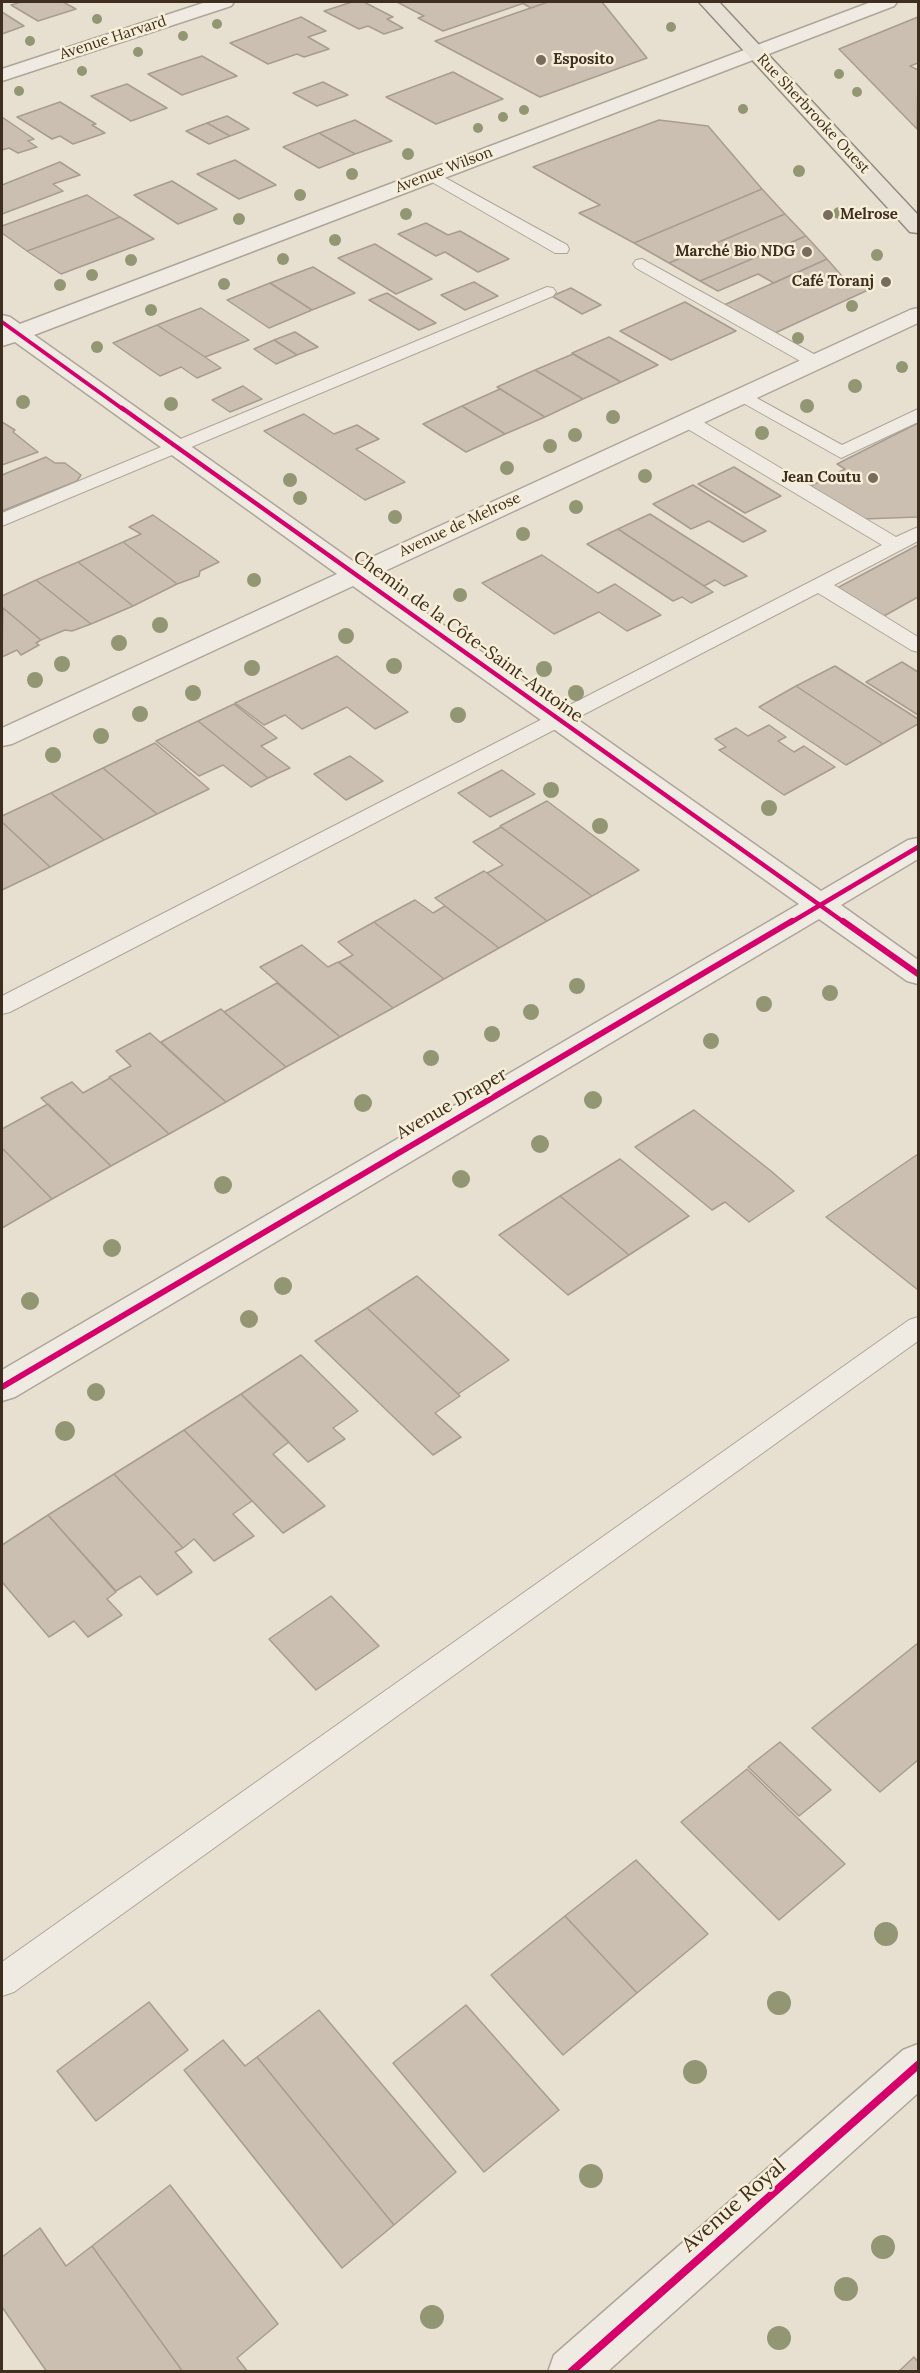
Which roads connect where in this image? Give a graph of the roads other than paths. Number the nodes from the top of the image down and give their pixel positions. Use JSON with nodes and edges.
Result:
{"nodes":[{"id":1,"x":224,"y":2,"type":"edge"},
{"id":2,"x":708,"y":2,"type":"edge"},
{"id":3,"x":887,"y":2,"type":"edge"},
{"id":4,"x":755,"y":51,"type":"junction"},
{"id":5,"x":2,"y":75,"type":"edge"},
{"id":6,"x":431,"y":175,"type":"junction"},
{"id":7,"x":918,"y":226,"type":"edge"},
{"id":8,"x":561,"y":249,"type":"dead end"},
{"id":9,"x":642,"y":264,"type":"dead end"},
{"id":10,"x":547,"y":292,"type":"dead end"},
{"id":11,"x":918,"y":315,"type":"edge"},
{"id":12,"x":7,"y":331,"type":"edge"},
{"id":13,"x":815,"y":362,"type":"junction"},
{"id":14,"x":742,"y":395,"type":"junction"},
{"id":15,"x":918,"y":415,"type":"edge"},
{"id":16,"x":688,"y":421,"type":"junction"},
{"id":17,"x":177,"y":447,"type":"junction"},
{"id":18,"x":2,"y":520,"type":"edge"},
{"id":19,"x":918,"y":533,"type":"edge"},
{"id":20,"x":896,"y":545,"type":"junction"},
{"id":21,"x":355,"y":574,"type":"junction"},
{"id":22,"x":819,"y":585,"type":"junction"},
{"id":23,"x":918,"y":646,"type":"edge"},
{"id":24,"x":558,"y":720,"type":"junction"},
{"id":25,"x":2,"y":738,"type":"edge"},
{"id":26,"x":918,"y":847,"type":"edge"},
{"id":27,"x":821,"y":905,"type":"junction"},
{"id":28,"x":918,"y":974,"type":"edge"},
{"id":29,"x":2,"y":1006,"type":"edge"},
{"id":30,"x":918,"y":1327,"type":"edge"},
{"id":31,"x":2,"y":1387,"type":"edge"},
{"id":32,"x":2,"y":1981,"type":"edge"},
{"id":33,"x":918,"y":2066,"type":"edge"},
{"id":34,"x":571,"y":2372,"type":"edge"}],
"edges":[{"from":1,"to":5,"type":"street","name":"Avenue Harvard"},
{"from":2,"to":4,"type":"main road","name":"Rue Sherbrooke Ouest"},
{"from":3,"to":4,"type":"street","name":"Avenue Wilson"},
{"from":4,"to":6,"type":"street","name":"Avenue Wilson"},
{"from":4,"to":7,"type":"main road","name":"Rue Sherbrooke Ouest"},
{"from":6,"to":8,"type":"lane"},
{"from":6,"to":12,"type":"street","name":"Avenue Wilson"},
{"from":9,"to":13,"type":"lane"},
{"from":10,"to":17,"type":"lane"},
{"from":11,"to":13,"type":"street","name":"Avenue de Melrose"},
{"from":12,"to":17,"type":"street","name":"Chemin de la Côte-Saint-Antoine"},
{"from":13,"to":14,"type":"street","name":"Avenue de Melrose"},
{"from":14,"to":15,"type":"lane"},
{"from":14,"to":16,"type":"street","name":"Avenue de Melrose"},
{"from":16,"to":20,"type":"lane"},
{"from":16,"to":21,"type":"street","name":"Avenue de Melrose"},
{"from":17,"to":18,"type":"lane"},
{"from":17,"to":21,"type":"street","name":"Chemin de la Côte-Saint-Antoine"},
{"from":19,"to":20,"type":"lane"},
{"from":20,"to":22,"type":"lane"},
{"from":21,"to":24,"type":"street","name":"Chemin de la Côte-Saint-Antoine"},
{"from":21,"to":25,"type":"street","name":"Avenue de Melrose"},
{"from":22,"to":23,"type":"lane"},
{"from":22,"to":24,"type":"lane"},
{"from":24,"to":27,"type":"street","name":"Chemin de la Côte-Saint-Antoine"},
{"from":24,"to":29,"type":"lane"},
{"from":26,"to":27,"type":"street","name":"Avenue Draper"},
{"from":27,"to":28,"type":"street","name":"Chemin de la Côte-Saint-Antoine"},
{"from":27,"to":31,"type":"street","name":"Avenue Draper"},
{"from":30,"to":32,"type":"lane"},
{"from":33,"to":34,"type":"street","name":"Avenue Royal"}]}
